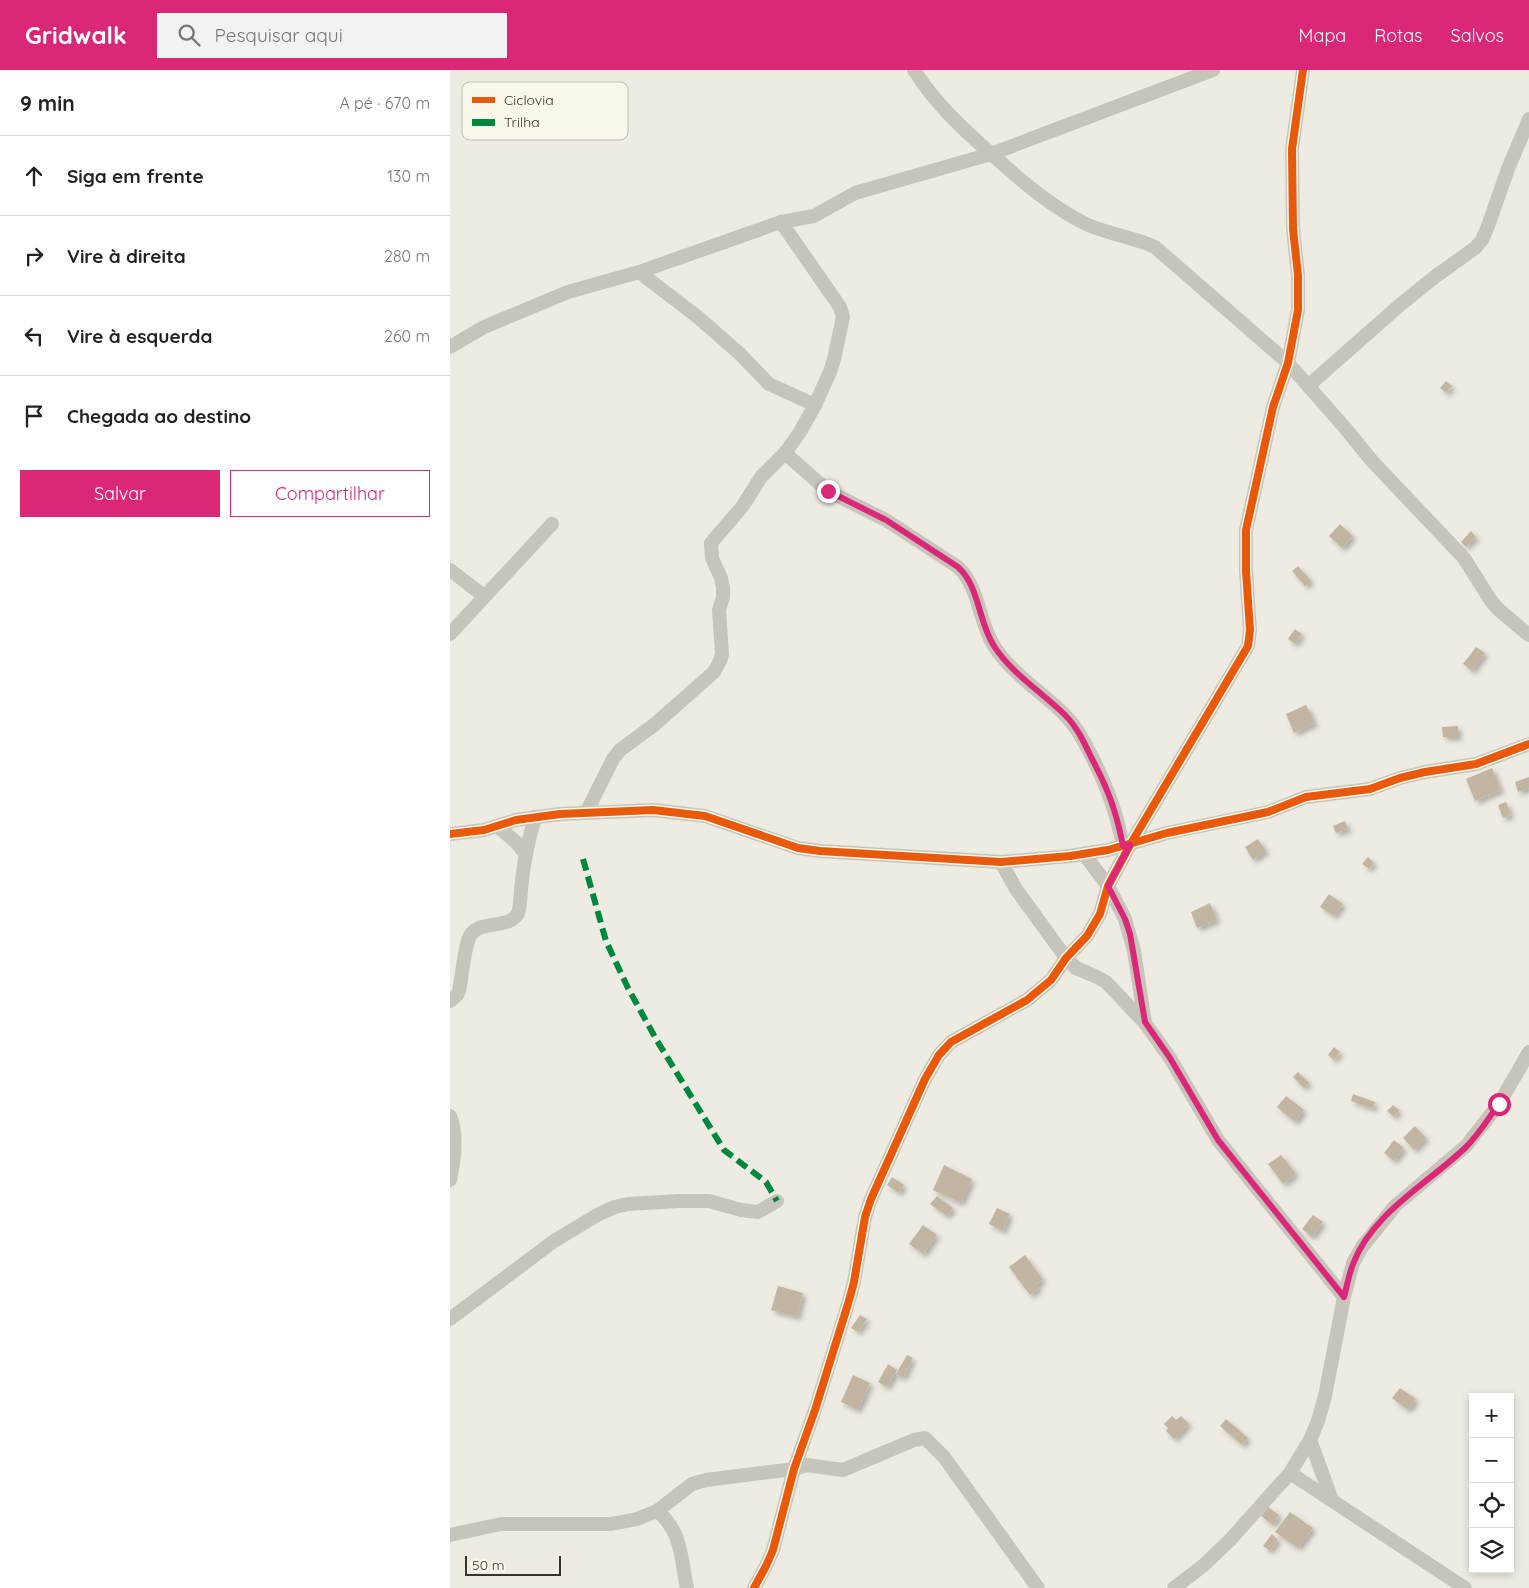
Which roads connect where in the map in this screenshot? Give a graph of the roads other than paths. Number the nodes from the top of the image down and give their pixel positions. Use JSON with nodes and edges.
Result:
{"nodes":[{"id":1,"x":914,"y":70,"type":"edge"},
{"id":2,"x":1213,"y":70,"type":"edge"},
{"id":3,"x":1303,"y":70,"type":"edge"},
{"id":4,"x":1529,"y":119,"type":"edge"},
{"id":5,"x":991,"y":154,"type":"junction"},
{"id":6,"x":781,"y":222,"type":"junction"},
{"id":7,"x":639,"y":272,"type":"junction"},
{"id":8,"x":450,"y":347,"type":"edge"},
{"id":9,"x":1288,"y":363,"type":"junction"},
{"id":10,"x":1308,"y":386,"type":"junction"},
{"id":11,"x":815,"y":405,"type":"junction"},
{"id":12,"x":785,"y":453,"type":"junction"},
{"id":13,"x":552,"y":524,"type":"dead end"},
{"id":14,"x":450,"y":570,"type":"edge"},
{"id":15,"x":484,"y":596,"type":"junction"},
{"id":16,"x":450,"y":634,"type":"edge"},
{"id":17,"x":1529,"y":635,"type":"edge"},
{"id":18,"x":1529,"y":744,"type":"edge"},
{"id":19,"x":587,"y":812,"type":"junction"},
{"id":20,"x":535,"y":818,"type":"junction"},
{"id":21,"x":497,"y":826,"type":"junction"},
{"id":22,"x":450,"y":834,"type":"edge"},
{"id":23,"x":1127,"y":846,"type":"junction"},
{"id":24,"x":1084,"y":854,"type":"junction"},
{"id":25,"x":526,"y":855,"type":"junction"},
{"id":26,"x":1001,"y":862,"type":"junction"},
{"id":27,"x":1108,"y":886,"type":"junction"},
{"id":28,"x":1066,"y":958,"type":"junction"},
{"id":29,"x":450,"y":1001,"type":"edge"},
{"id":30,"x":1145,"y":1022,"type":"junction"},
{"id":31,"x":1529,"y":1052,"type":"edge"},
{"id":32,"x":450,"y":1116,"type":"edge"},
{"id":33,"x":450,"y":1180,"type":"edge"},
{"id":34,"x":777,"y":1201,"type":"dead end"},
{"id":35,"x":1344,"y":1297,"type":"junction"},
{"id":36,"x":450,"y":1319,"type":"edge"},
{"id":37,"x":1310,"y":1440,"type":"junction"},
{"id":38,"x":794,"y":1469,"type":"junction"},
{"id":39,"x":1290,"y":1473,"type":"junction"},
{"id":40,"x":1332,"y":1500,"type":"junction"},
{"id":41,"x":657,"y":1512,"type":"junction"},
{"id":42,"x":450,"y":1535,"type":"edge"},
{"id":43,"x":687,"y":1588,"type":"edge"},
{"id":44,"x":754,"y":1588,"type":"edge"},
{"id":45,"x":1038,"y":1588,"type":"edge"},
{"id":46,"x":1174,"y":1588,"type":"edge"},
{"id":47,"x":1465,"y":1588,"type":"edge"}],
"edges":[{"from":1,"to":5,"type":"street"},
{"from":2,"to":5,"type":"street"},
{"from":3,"to":9,"type":"street"},
{"from":4,"to":10,"type":"street"},
{"from":5,"to":6,"type":"street"},
{"from":5,"to":9,"type":"street"},
{"from":6,"to":7,"type":"street"},
{"from":6,"to":11,"type":"street"},
{"from":7,"to":8,"type":"street"},
{"from":7,"to":11,"type":"street"},
{"from":9,"to":10,"type":"street"},
{"from":9,"to":23,"type":"street"},
{"from":10,"to":17,"type":"street"},
{"from":11,"to":12,"type":"street"},
{"from":12,"to":19,"type":"street"},
{"from":12,"to":23,"type":"street"},
{"from":13,"to":15,"type":"street"},
{"from":14,"to":15,"type":"street"},
{"from":15,"to":16,"type":"street"},
{"from":18,"to":23,"type":"street"},
{"from":19,"to":20,"type":"street"},
{"from":19,"to":26,"type":"street"},
{"from":20,"to":21,"type":"street"},
{"from":20,"to":25,"type":"street"},
{"from":21,"to":22,"type":"street"},
{"from":21,"to":25,"type":"street"},
{"from":23,"to":24,"type":"street"},
{"from":23,"to":27,"type":"street"},
{"from":24,"to":26,"type":"street"},
{"from":24,"to":27,"type":"street"},
{"from":25,"to":29,"type":"street"},
{"from":26,"to":28,"type":"street"},
{"from":27,"to":28,"type":"street"},
{"from":27,"to":30,"type":"street"},
{"from":28,"to":30,"type":"street"},
{"from":28,"to":38,"type":"street"},
{"from":30,"to":35,"type":"street"},
{"from":31,"to":35,"type":"street"},
{"from":32,"to":33,"type":"street"},
{"from":34,"to":36,"type":"street"},
{"from":35,"to":37,"type":"street"},
{"from":37,"to":39,"type":"street"},
{"from":37,"to":40,"type":"street"},
{"from":38,"to":41,"type":"street"},
{"from":38,"to":44,"type":"street"},
{"from":38,"to":45,"type":"street"},
{"from":39,"to":40,"type":"street"},
{"from":39,"to":46,"type":"street"},
{"from":40,"to":47,"type":"street"},
{"from":41,"to":42,"type":"street"},
{"from":41,"to":43,"type":"street"}]}
